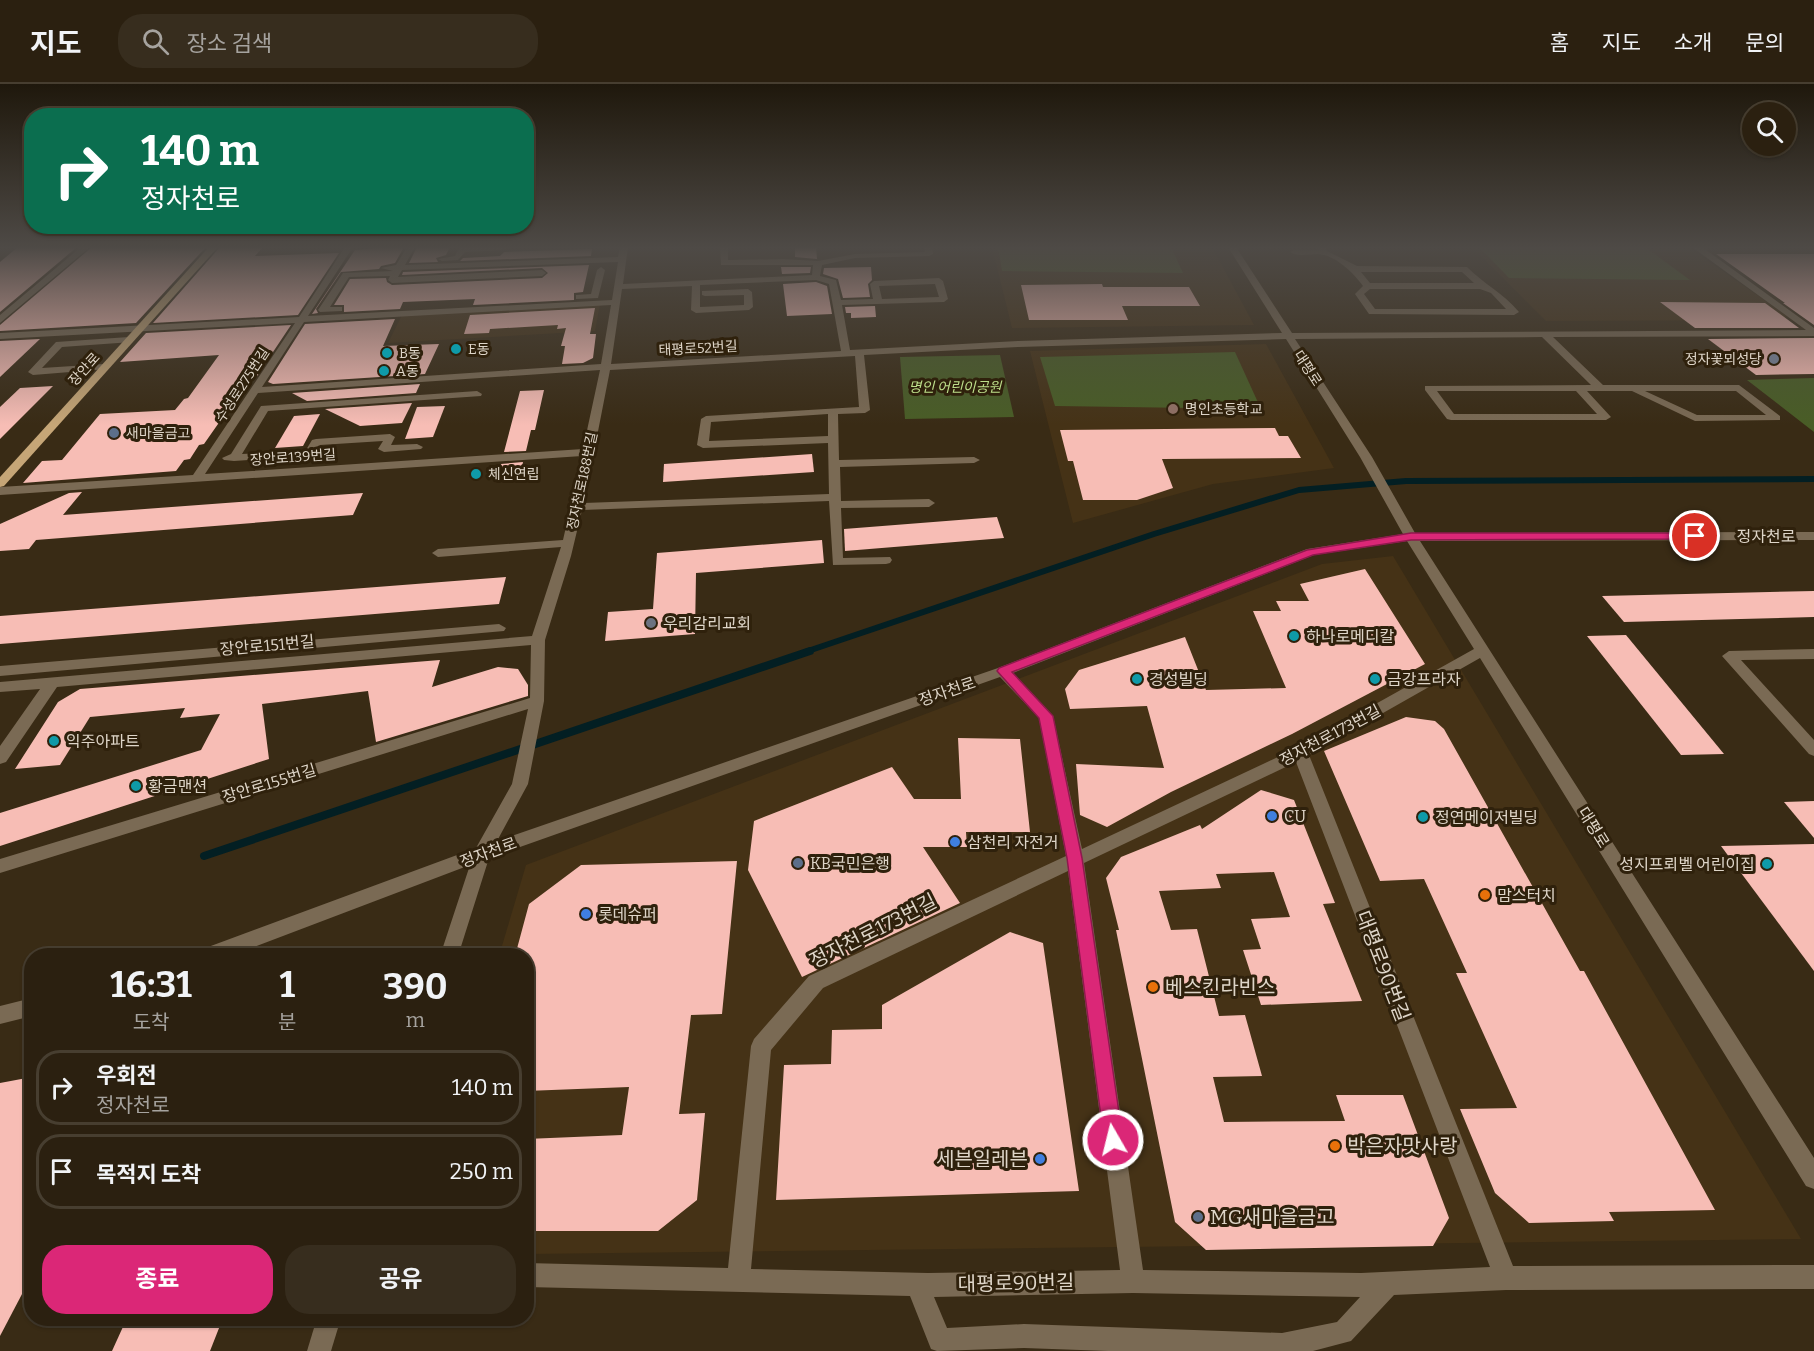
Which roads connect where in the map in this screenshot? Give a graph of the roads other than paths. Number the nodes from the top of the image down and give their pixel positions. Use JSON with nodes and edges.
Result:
{"nodes":[{"id":1,"x":17,"y":306,"type":"edge"},
{"id":2,"x":160,"y":306,"type":"edge"},
{"id":3,"x":310,"y":306,"type":"edge"},
{"id":4,"x":325,"y":306,"type":"edge"},
{"id":5,"x":398,"y":306,"type":"edge"},
{"id":6,"x":536,"y":306,"type":"edge"},
{"id":7,"x":616,"y":306,"type":"edge"},
{"id":8,"x":696,"y":306,"type":"edge"},
{"id":9,"x":749,"y":306,"type":"edge"},
{"id":10,"x":838,"y":306,"type":"edge"},
{"id":11,"x":1268,"y":306,"type":"edge"},
{"id":12,"x":1368,"y":306,"type":"edge"},
{"id":13,"x":1508,"y":306,"type":"edge"},
{"id":14,"x":1777,"y":306,"type":"edge"},
{"id":15,"x":302,"y":318,"type":"junction"},
{"id":16,"x":0,"y":320,"type":"edge"},
{"id":17,"x":140,"y":328,"type":"junction"},
{"id":18,"x":1814,"y":333,"type":"edge"},
{"id":19,"x":0,"y":336,"type":"edge"},
{"id":20,"x":1287,"y":336,"type":"junction"},
{"id":21,"x":1546,"y":336,"type":"junction"},
{"id":22,"x":129,"y":340,"type":"junction"},
{"id":23,"x":859,"y":352,"type":"junction"},
{"id":24,"x":846,"y":353,"type":"junction"},
{"id":25,"x":104,"y":367,"type":"junction"},
{"id":26,"x":606,"y":367,"type":"junction"},
{"id":27,"x":424,"y":379,"type":"junction"},
{"id":28,"x":1579,"y":388,"type":"junction"},
{"id":29,"x":1600,"y":388,"type":"junction"},
{"id":30,"x":1631,"y":388,"type":"junction"},
{"id":31,"x":255,"y":390,"type":"junction"},
{"id":32,"x":477,"y":394,"type":"dead end"},
{"id":33,"x":417,"y":398,"type":"junction"},
{"id":34,"x":833,"y":411,"type":"junction"},
{"id":35,"x":833,"y":439,"type":"junction"},
{"id":36,"x":417,"y":447,"type":"dead end"},
{"id":37,"x":589,"y":452,"type":"junction"},
{"id":38,"x":234,"y":458,"type":"junction"},
{"id":39,"x":210,"y":459,"type":"junction"},
{"id":40,"x":974,"y":460,"type":"dead end"},
{"id":41,"x":834,"y":464,"type":"junction"},
{"id":42,"x":197,"y":478,"type":"junction"},
{"id":43,"x":0,"y":484,"type":"edge"},
{"id":44,"x":0,"y":491,"type":"edge"},
{"id":45,"x":835,"y":501,"type":"junction"},
{"id":46,"x":929,"y":503,"type":"dead end"},
{"id":47,"x":577,"y":507,"type":"junction"},
{"id":48,"x":1814,"y":536,"type":"edge"},
{"id":49,"x":1411,"y":537,"type":"junction"},
{"id":50,"x":568,"y":543,"type":"junction"},
{"id":51,"x":438,"y":553,"type":"dead end"},
{"id":52,"x":886,"y":560,"type":"dead end"},
{"id":53,"x":499,"y":628,"type":"dead end"},
{"id":54,"x":538,"y":640,"type":"junction"},
{"id":55,"x":1483,"y":650,"type":"junction"},
{"id":56,"x":1814,"y":654,"type":"edge"},
{"id":57,"x":137,"y":659,"type":"junction"},
{"id":58,"x":0,"y":671,"type":"edge"},
{"id":59,"x":1003,"y":671,"type":"junction"},
{"id":60,"x":128,"y":675,"type":"junction"},
{"id":61,"x":52,"y":683,"type":"junction"},
{"id":62,"x":0,"y":687,"type":"edge"},
{"id":63,"x":537,"y":701,"type":"junction"},
{"id":64,"x":1814,"y":750,"type":"edge"},
{"id":65,"x":1300,"y":753,"type":"junction"},
{"id":66,"x":0,"y":758,"type":"edge"},
{"id":67,"x":482,"y":854,"type":"junction"},
{"id":68,"x":1075,"y":858,"type":"junction"},
{"id":69,"x":0,"y":866,"type":"edge"},
{"id":70,"x":229,"y":948,"type":"edge"},
{"id":71,"x":452,"y":948,"type":"edge"},
{"id":72,"x":24,"y":1009,"type":"edge"},
{"id":73,"x":0,"y":1015,"type":"edge"},
{"id":74,"x":1814,"y":1178,"type":"edge"},
{"id":75,"x":534,"y":1275,"type":"edge"},
{"id":76,"x":1814,"y":1277,"type":"edge"},
{"id":77,"x":1506,"y":1278,"type":"junction"},
{"id":78,"x":738,"y":1281,"type":"junction"},
{"id":79,"x":1133,"y":1281,"type":"junction"},
{"id":80,"x":917,"y":1284,"type":"junction"},
{"id":81,"x":1388,"y":1284,"type":"junction"},
{"id":82,"x":327,"y":1326,"type":"edge"},
{"id":83,"x":319,"y":1351,"type":"edge"}],
"edges":[{"from":1,"to":16,"type":"street"},
{"from":2,"to":17,"type":"main road","name":"장안로"},
{"from":3,"to":15,"type":"street","name":"수성로275번길"},
{"from":4,"to":5,"type":"street"},
{"from":6,"to":15,"type":"street"},
{"from":7,"to":26,"type":"street","name":"정자천로188번길"},
{"from":8,"to":9,"type":"street"},
{"from":10,"to":24,"type":"street"},
{"from":11,"to":20,"type":"street","name":"대평로"},
{"from":12,"to":13,"type":"street"},
{"from":14,"to":18,"type":"street"},
{"from":15,"to":17,"type":"street"},
{"from":15,"to":31,"type":"street","name":"수성로275번길"},
{"from":17,"to":19,"type":"street"},
{"from":17,"to":22,"type":"main road","name":"장안로"},
{"from":18,"to":21,"type":"street","name":"태평로52번길"},
{"from":20,"to":21,"type":"street","name":"태평로52번길"},
{"from":20,"to":23,"type":"street","name":"태평로52번길"},
{"from":20,"to":49,"type":"street","name":"대평로"},
{"from":21,"to":29,"type":"street"},
{"from":22,"to":25,"type":"main road","name":"장안로"},
{"from":22,"to":25,"type":"street"},
{"from":23,"to":24,"type":"street","name":"태평로52번길"},
{"from":23,"to":34,"type":"street"},
{"from":24,"to":26,"type":"street","name":"태평로52번길"},
{"from":25,"to":43,"type":"main road","name":"장안로"},
{"from":26,"to":27,"type":"street","name":"태평로52번길"},
{"from":26,"to":37,"type":"street","name":"정자천로188번길"},
{"from":27,"to":31,"type":"street","name":"태평로52번길"},
{"from":27,"to":33,"type":"street"},
{"from":28,"to":28,"type":"street"},
{"from":28,"to":29,"type":"street"},
{"from":29,"to":30,"type":"street"},
{"from":30,"to":30,"type":"street"},
{"from":31,"to":39,"type":"street","name":"수성로275번길"},
{"from":32,"to":33,"type":"street"},
{"from":33,"to":38,"type":"street"},
{"from":34,"to":35,"type":"street"},
{"from":34,"to":35,"type":"street"},
{"from":35,"to":41,"type":"street"},
{"from":36,"to":38,"type":"street"},
{"from":37,"to":42,"type":"street","name":"장안로139번길"},
{"from":37,"to":47,"type":"street","name":"정자천로188번길"},
{"from":38,"to":39,"type":"street"},
{"from":39,"to":42,"type":"street","name":"수성로275번길"},
{"from":40,"to":41,"type":"street"},
{"from":41,"to":45,"type":"street"},
{"from":42,"to":44,"type":"street","name":"장안로139번길"},
{"from":45,"to":46,"type":"street"},
{"from":45,"to":47,"type":"street"},
{"from":45,"to":52,"type":"street"},
{"from":47,"to":50,"type":"street","name":"정자천로188번길"},
{"from":48,"to":49,"type":"street","name":"정자천로"},
{"from":49,"to":55,"type":"street","name":"대평로"},
{"from":49,"to":59,"type":"street","name":"정자천로"},
{"from":50,"to":51,"type":"street"},
{"from":50,"to":54,"type":"street","name":"정자천로188번길"},
{"from":53,"to":57,"type":"street"},
{"from":54,"to":60,"type":"street","name":"장안로151번길"},
{"from":54,"to":63,"type":"street","name":"정자천로188번길"},
{"from":55,"to":65,"type":"street","name":"정자천로173번길"},
{"from":55,"to":74,"type":"street","name":"대평로"},
{"from":56,"to":64,"type":"street"},
{"from":57,"to":58,"type":"street"},
{"from":57,"to":60,"type":"street"},
{"from":59,"to":67,"type":"street","name":"정자천로"},
{"from":59,"to":68,"type":"street"},
{"from":60,"to":61,"type":"street","name":"장안로151번길"},
{"from":61,"to":62,"type":"street","name":"장안로151번길"},
{"from":61,"to":66,"type":"street"},
{"from":63,"to":67,"type":"street","name":"정자천로188번길"},
{"from":63,"to":69,"type":"street","name":"장안로155번길"},
{"from":65,"to":68,"type":"street","name":"정자천로173번길"},
{"from":65,"to":77,"type":"street","name":"대평로90번길"},
{"from":67,"to":70,"type":"street","name":"정자천로"},
{"from":67,"to":71,"type":"street"},
{"from":68,"to":78,"type":"street","name":"정자천로173번길"},
{"from":68,"to":79,"type":"street"},
{"from":72,"to":73,"type":"street"},
{"from":75,"to":78,"type":"street","name":"대평로90번길"},
{"from":76,"to":77,"type":"street","name":"대평로90번길"},
{"from":77,"to":81,"type":"street","name":"대평로90번길"},
{"from":78,"to":80,"type":"street","name":"대평로90번길"},
{"from":79,"to":80,"type":"street","name":"대평로90번길"},
{"from":79,"to":81,"type":"street","name":"대평로90번길"},
{"from":80,"to":81,"type":"street"},
{"from":82,"to":83,"type":"street"}]}
